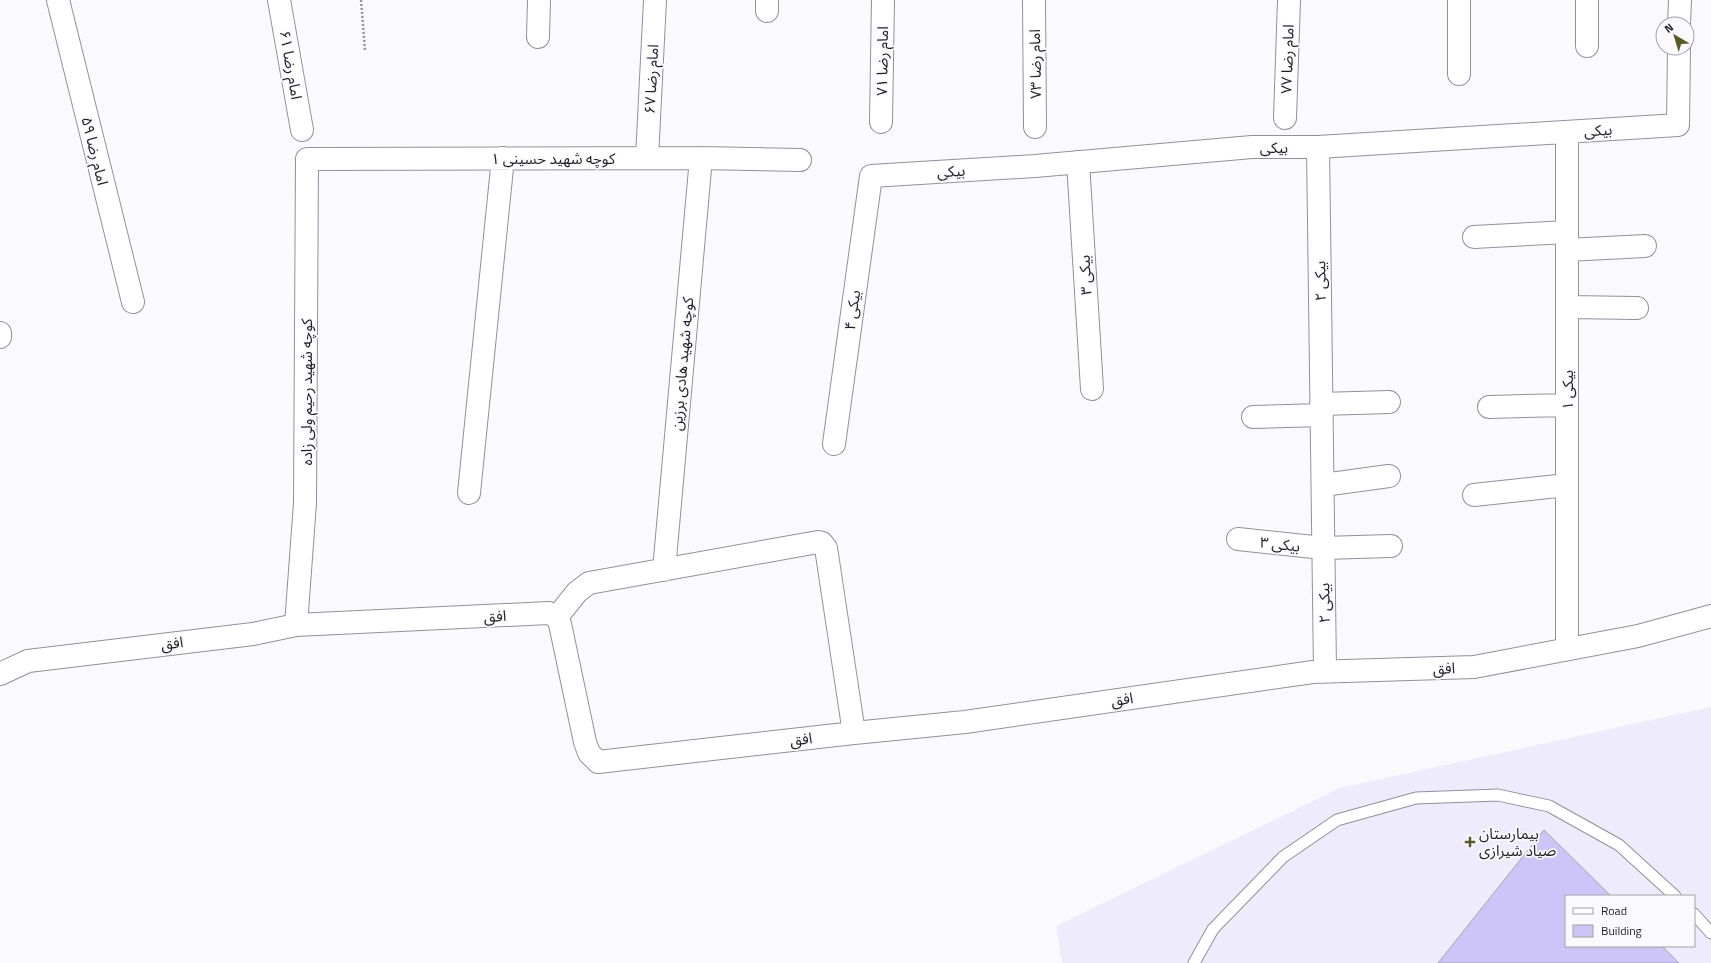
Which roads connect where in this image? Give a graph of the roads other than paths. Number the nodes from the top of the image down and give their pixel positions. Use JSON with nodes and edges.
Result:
{"nodes":[{"id":1,"x":58,"y":0,"type":"edge"},
{"id":2,"x":279,"y":0,"type":"edge"},
{"id":3,"x":540,"y":0,"type":"edge"},
{"id":4,"x":655,"y":0,"type":"edge"},
{"id":5,"x":883,"y":0,"type":"edge"},
{"id":6,"x":1034,"y":0,"type":"edge"},
{"id":7,"x":1288,"y":0,"type":"edge"},
{"id":8,"x":1459,"y":0,"type":"edge"},
{"id":9,"x":1587,"y":0,"type":"edge"},
{"id":10,"x":1680,"y":0,"type":"edge"},
{"id":11,"x":1680,"y":16,"type":"edge"},
{"id":12,"x":538,"y":37,"type":"dead end"},
{"id":13,"x":1587,"y":46,"type":"dead end"},
{"id":14,"x":1679,"y":56,"type":"edge"},
{"id":15,"x":1459,"y":74,"type":"dead end"},
{"id":16,"x":1285,"y":118,"type":"dead end"},
{"id":17,"x":880,"y":122,"type":"dead end"},
{"id":18,"x":1035,"y":127,"type":"dead end"},
{"id":19,"x":302,"y":130,"type":"dead end"},
{"id":20,"x":1567,"y":132,"type":"junction"},
{"id":21,"x":1318,"y":147,"type":"junction"},
{"id":22,"x":503,"y":158,"type":"junction"},
{"id":23,"x":646,"y":158,"type":"junction"},
{"id":24,"x":701,"y":158,"type":"junction"},
{"id":25,"x":307,"y":159,"type":"joint"},
{"id":26,"x":800,"y":160,"type":"dead end"},
{"id":27,"x":1078,"y":162,"type":"junction"},
{"id":28,"x":871,"y":176,"type":"joint"},
{"id":29,"x":1474,"y":237,"type":"dead end"},
{"id":30,"x":1567,"y":241,"type":"junction"},
{"id":31,"x":1645,"y":246,"type":"dead end"},
{"id":32,"x":132,"y":302,"type":"dead end"},
{"id":33,"x":1567,"y":307,"type":"junction"},
{"id":34,"x":1637,"y":308,"type":"dead end"},
{"id":35,"x":0,"y":333,"type":"edge"},
{"id":36,"x":0,"y":337,"type":"edge"},
{"id":37,"x":1092,"y":389,"type":"dead end"},
{"id":38,"x":1389,"y":402,"type":"dead end"},
{"id":39,"x":1567,"y":405,"type":"junction"},
{"id":40,"x":1488,"y":407,"type":"dead end"},
{"id":41,"x":1321,"y":410,"type":"junction"},
{"id":42,"x":1253,"y":417,"type":"dead end"},
{"id":43,"x":834,"y":444,"type":"dead end"},
{"id":44,"x":1389,"y":476,"type":"dead end"},
{"id":45,"x":1323,"y":485,"type":"junction"},
{"id":46,"x":1567,"y":485,"type":"junction"},
{"id":47,"x":469,"y":493,"type":"dead end"},
{"id":48,"x":1474,"y":495,"type":"dead end"},
{"id":49,"x":1238,"y":539,"type":"dead end"},
{"id":50,"x":1391,"y":546,"type":"dead end"},
{"id":51,"x":1323,"y":548,"type":"junction"},
{"id":52,"x":664,"y":570,"type":"junction"},
{"id":53,"x":1711,"y":616,"type":"edge"},
{"id":54,"x":557,"y":617,"type":"junction"},
{"id":55,"x":296,"y":625,"type":"junction"},
{"id":56,"x":1567,"y":649,"type":"junction"},
{"id":57,"x":1325,"y":671,"type":"junction"},
{"id":58,"x":0,"y":674,"type":"edge"},
{"id":59,"x":854,"y":732,"type":"junction"},
{"id":60,"x":1674,"y":895,"type":"edge"},
{"id":61,"x":1695,"y":915,"type":"edge"},
{"id":62,"x":1711,"y":933,"type":"edge"},
{"id":63,"x":1194,"y":963,"type":"edge"}],
"edges":[{"from":1,"to":32,"type":"street","name":"۵۹ امام رضا"},
{"from":2,"to":19,"type":"street","name":"امام رضا ۶۱"},
{"from":3,"to":12,"type":"street"},
{"from":4,"to":23,"type":"street","name":"امام رضا ۶۷"},
{"from":5,"to":17,"type":"street","name":"امام رضا ۷۱"},
{"from":6,"to":18,"type":"street","name":"امام رضا ۷۳"},
{"from":7,"to":16,"type":"street","name":"امام رضا ۷۷"},
{"from":8,"to":15,"type":"street"},
{"from":9,"to":13,"type":"street"},
{"from":10,"to":11,"type":"street"},
{"from":14,"to":20,"type":"street","name":"بیکی"},
{"from":20,"to":21,"type":"street","name":"بیکی"},
{"from":20,"to":30,"type":"street","name":"۱ بیکی"},
{"from":21,"to":27,"type":"street","name":"بیکی"},
{"from":21,"to":41,"type":"street","name":"۲ بیکی"},
{"from":22,"to":23,"type":"street","name":"کوچه شهید حسینی ۱"},
{"from":22,"to":25,"type":"street","name":"کوچه شهید حسینی ۱"},
{"from":22,"to":47,"type":"street"},
{"from":23,"to":24,"type":"street","name":"کوچه شهید حسینی ۱"},
{"from":24,"to":26,"type":"street","name":"کوچه شهید حسینی ۱"},
{"from":24,"to":52,"type":"street","name":"کوچه شهید هادی برزین"},
{"from":25,"to":55,"type":"street","name":"کوچه شهید رحیم ولی زاده"},
{"from":27,"to":28,"type":"street","name":"بیکی"},
{"from":27,"to":37,"type":"street","name":"۳ بیکی"},
{"from":28,"to":43,"type":"street","name":"۴ بیکی"},
{"from":29,"to":30,"type":"street"},
{"from":30,"to":31,"type":"street"},
{"from":30,"to":33,"type":"street","name":"۱ بیکی"},
{"from":33,"to":34,"type":"street"},
{"from":33,"to":39,"type":"street","name":"۱ بیکی"},
{"from":35,"to":36,"type":"street"},
{"from":38,"to":41,"type":"street"},
{"from":39,"to":40,"type":"street"},
{"from":39,"to":46,"type":"street","name":"۱ بیکی"},
{"from":41,"to":42,"type":"street"},
{"from":41,"to":45,"type":"street","name":"۲ بیکی"},
{"from":44,"to":45,"type":"street"},
{"from":45,"to":51,"type":"street","name":"۲ بیکی"},
{"from":46,"to":48,"type":"street"},
{"from":46,"to":56,"type":"street","name":"۱ بیکی"},
{"from":49,"to":51,"type":"street","name":"۳ بیکی"},
{"from":50,"to":51,"type":"street","name":"۳ بیکی"},
{"from":51,"to":57,"type":"street","name":"۲ بیکی"},
{"from":52,"to":54,"type":"street"},
{"from":52,"to":59,"type":"street"},
{"from":53,"to":56,"type":"street","name":"افق"},
{"from":54,"to":55,"type":"street","name":"افق"},
{"from":54,"to":59,"type":"street","name":"افق"},
{"from":55,"to":58,"type":"street","name":"افق"},
{"from":56,"to":57,"type":"street","name":"افق"},
{"from":57,"to":59,"type":"street","name":"افق"},
{"from":60,"to":63,"type":"lane"},
{"from":61,"to":62,"type":"lane"}]}
